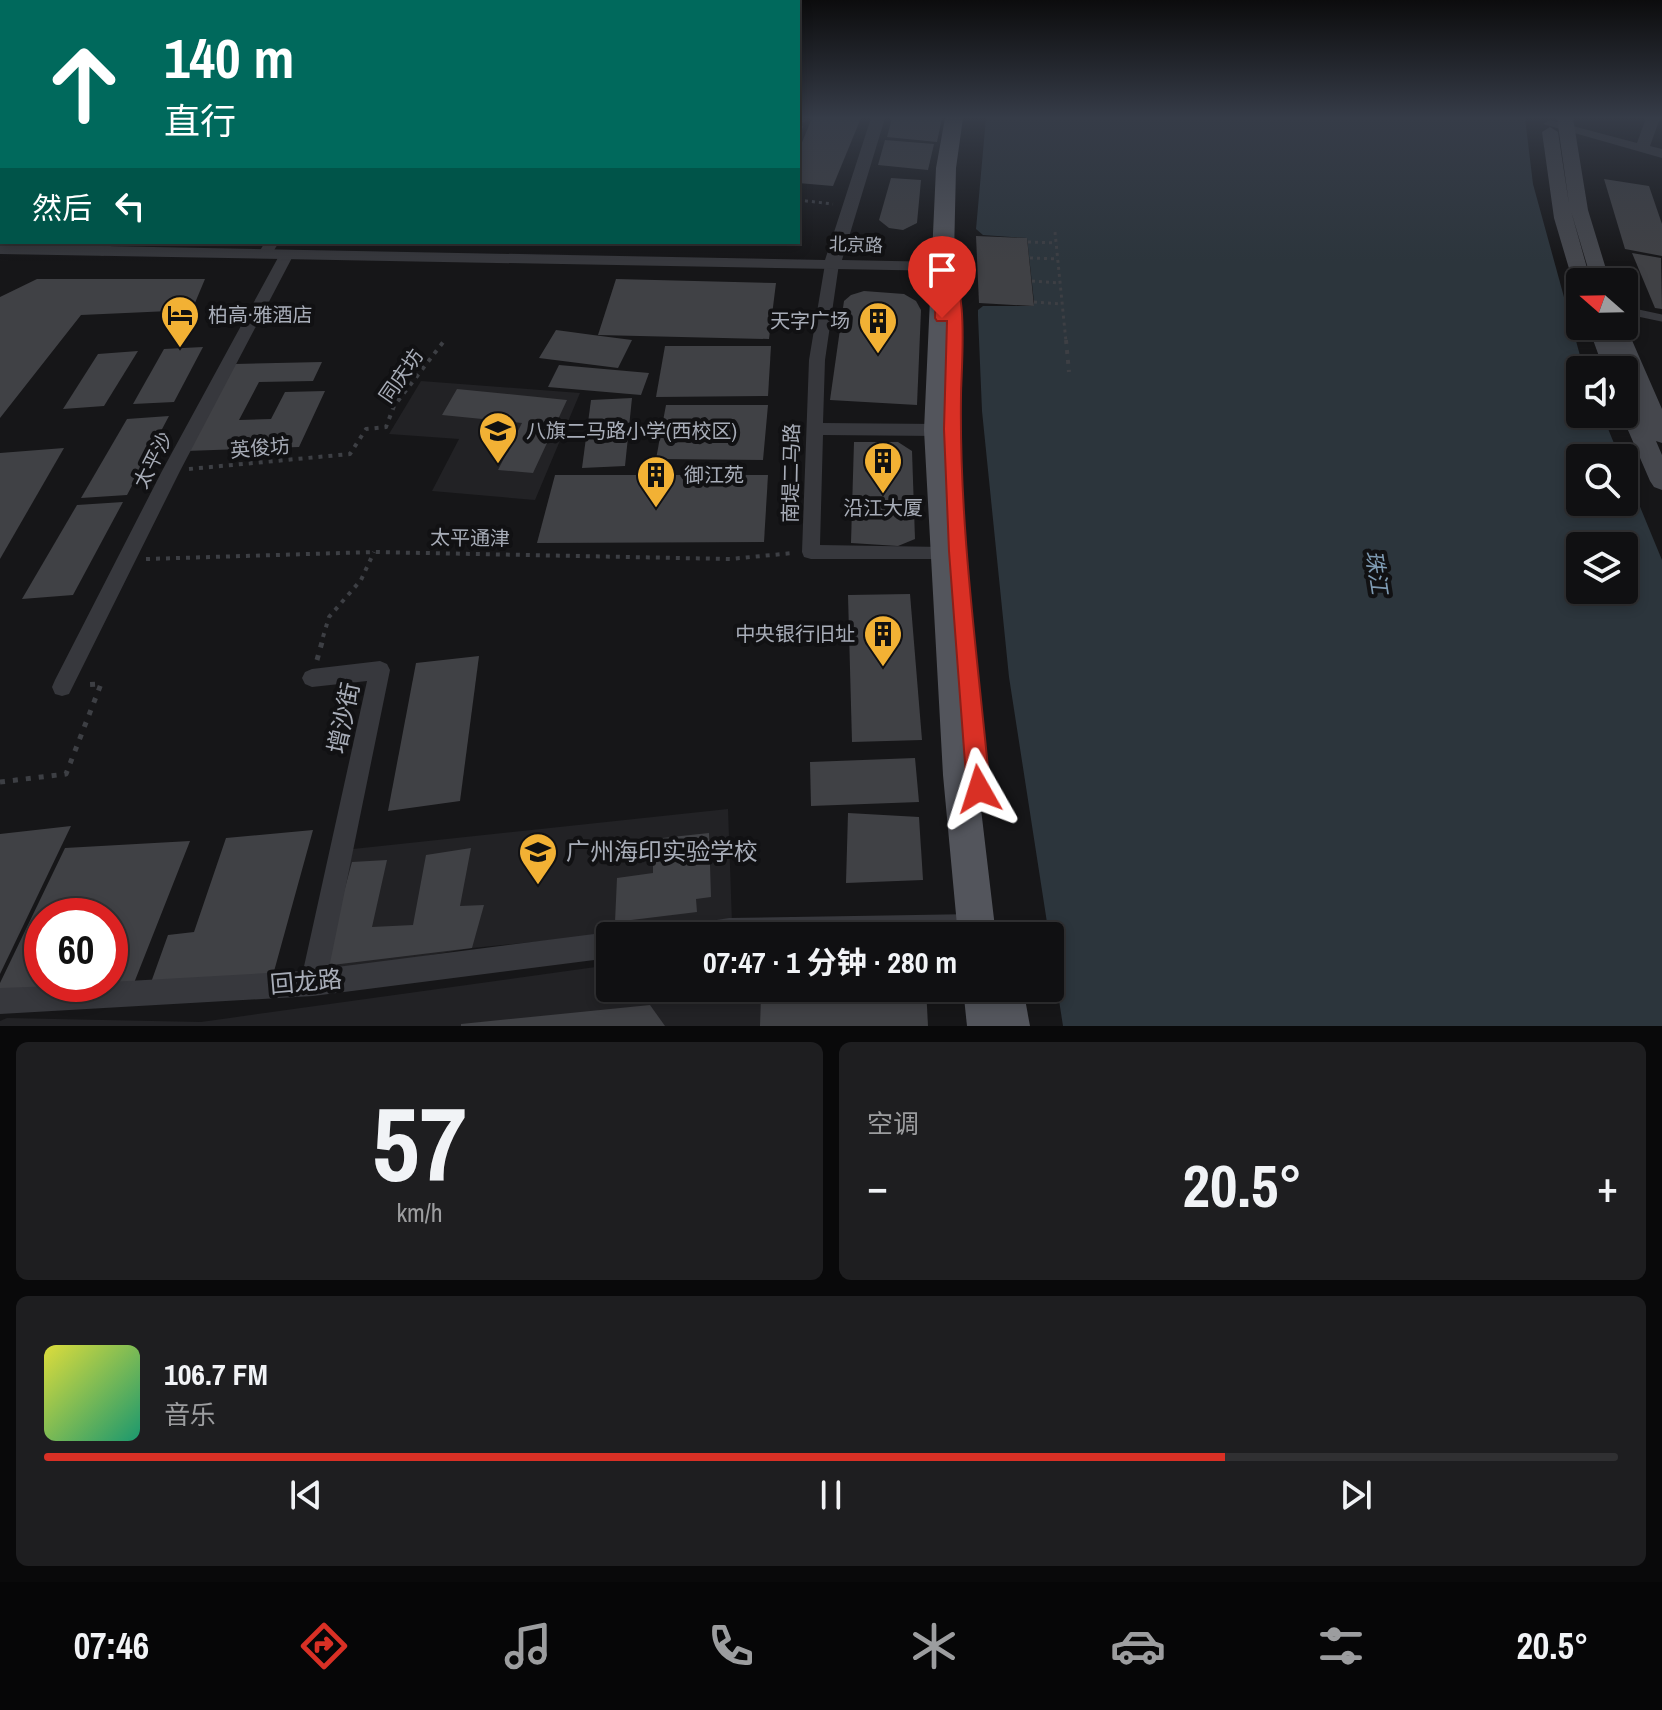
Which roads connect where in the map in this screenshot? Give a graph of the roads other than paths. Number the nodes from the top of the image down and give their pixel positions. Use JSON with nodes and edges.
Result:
{"nodes":[{"id":1,"x":863,"y":166,"type":"edge"},
{"id":2,"x":946,"y":166,"type":"edge"},
{"id":3,"x":1553,"y":166,"type":"edge"},
{"id":4,"x":1568,"y":166,"type":"edge"},
{"id":5,"x":1,"y":246,"type":"edge"},
{"id":6,"x":106,"y":247,"type":"edge"},
{"id":7,"x":269,"y":248,"type":"edge"},
{"id":8,"x":287,"y":254,"type":"junction"},
{"id":9,"x":832,"y":264,"type":"junction"},
{"id":10,"x":943,"y":267,"type":"junction"},
{"id":11,"x":1578,"y":268,"type":"edge"},
{"id":12,"x":1597,"y":268,"type":"edge"},
{"id":13,"x":1638,"y":313,"type":"edge"},
{"id":14,"x":1662,"y":318,"type":"edge"},
{"id":15,"x":1623,"y":340,"type":"edge"},
{"id":16,"x":1638,"y":427,"type":"edge"},
{"id":17,"x":814,"y":429,"type":"junction"},
{"id":18,"x":945,"y":430,"type":"junction"},
{"id":19,"x":1662,"y":435,"type":"edge"},
{"id":20,"x":1662,"y":481,"type":"edge"},
{"id":21,"x":943,"y":554,"type":"junction"},
{"id":22,"x":312,"y":678,"type":"road end"},
{"id":23,"x":62,"y":687,"type":"road end"},
{"id":24,"x":981,"y":922,"type":"edge"},
{"id":25,"x":982,"y":922,"type":"edge"},
{"id":26,"x":596,"y":947,"type":"edge"},
{"id":27,"x":313,"y":983,"type":"junction"},
{"id":28,"x":0,"y":1001,"type":"edge"},
{"id":29,"x":985,"y":1002,"type":"edge"},
{"id":30,"x":1005,"y":1002,"type":"edge"},
{"id":31,"x":988,"y":1026,"type":"edge"},
{"id":32,"x":1009,"y":1026,"type":"edge"}],
"edges":[{"from":1,"to":9,"type":"street"},
{"from":2,"to":10,"type":"main road"},
{"from":3,"to":11,"type":"main road"},
{"from":4,"to":12,"type":"main road"},
{"from":5,"to":6,"type":"street","name":"北京路"},
{"from":6,"to":7,"type":"street","name":"北京路"},
{"from":7,"to":8,"type":"street","name":"北京路"},
{"from":8,"to":9,"type":"street","name":"北京路"},
{"from":8,"to":23,"type":"street","name":"太平沙"},
{"from":9,"to":10,"type":"street","name":"北京路"},
{"from":9,"to":17,"type":"street","name":"南堤二马路"},
{"from":10,"to":18,"type":"main road"},
{"from":13,"to":14,"type":"lane"},
{"from":15,"to":19,"type":"main road"},
{"from":16,"to":20,"type":"main road"},
{"from":17,"to":18,"type":"street"},
{"from":17,"to":21,"type":"street","name":"南堤二马路"},
{"from":18,"to":21,"type":"main road"},
{"from":18,"to":25,"type":"main road"},
{"from":21,"to":24,"type":"main road"},
{"from":22,"to":27,"type":"street","name":"增沙街"},
{"from":26,"to":27,"type":"street","name":"回龙路"},
{"from":27,"to":28,"type":"street","name":"回龙路"},
{"from":29,"to":31,"type":"main road"},
{"from":30,"to":32,"type":"main road"}]}
